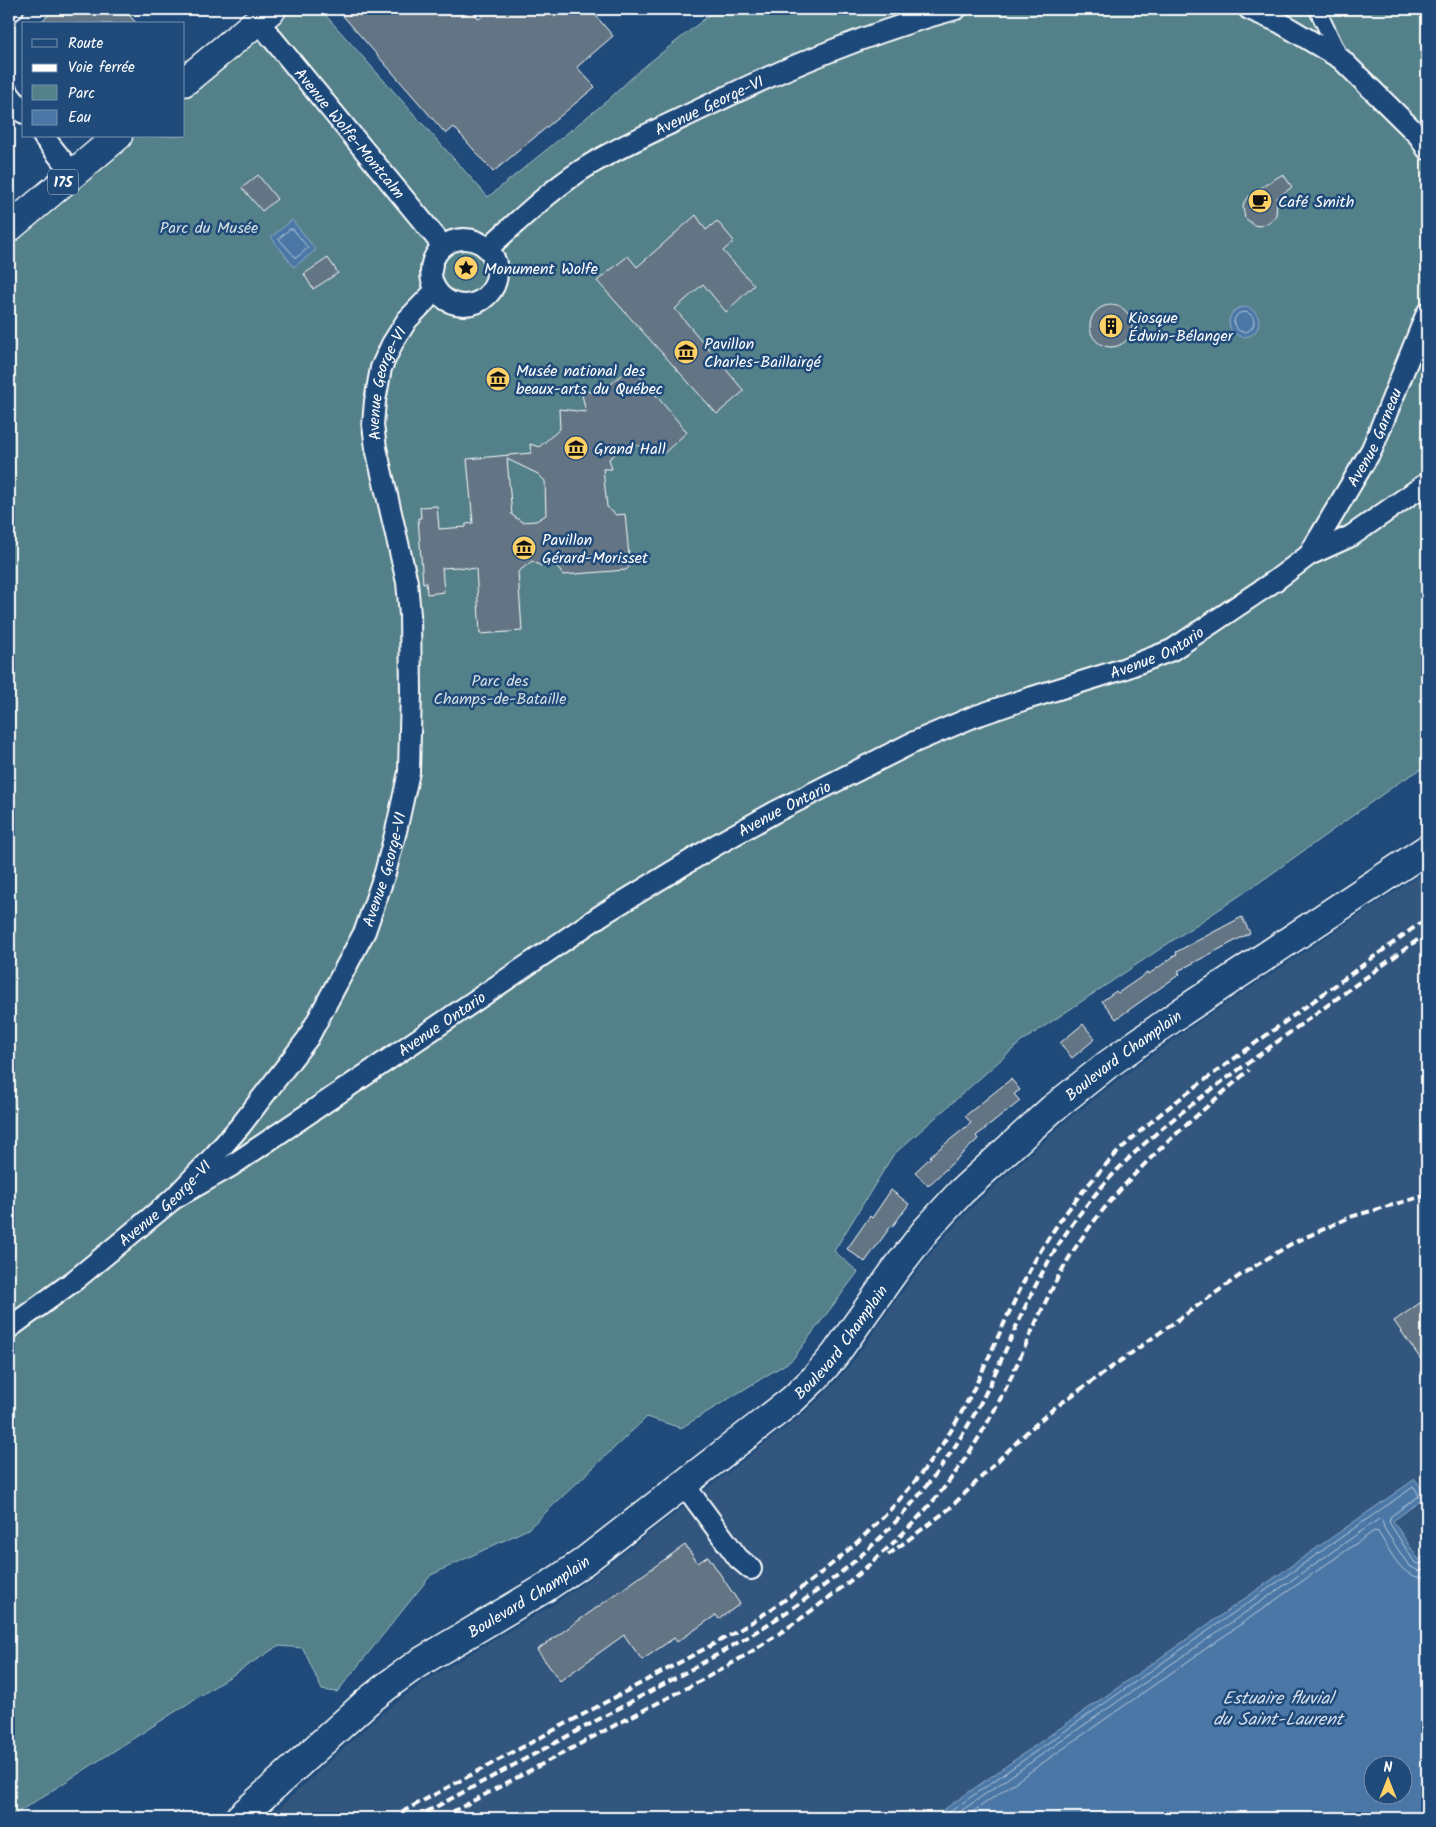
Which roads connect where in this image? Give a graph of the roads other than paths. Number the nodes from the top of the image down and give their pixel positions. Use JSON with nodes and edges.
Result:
{"nodes":[{"id":1,"x":13,"y":9,"type":"edge"},
{"id":2,"x":956,"y":9,"type":"edge"},
{"id":3,"x":1249,"y":9,"type":"edge"},
{"id":4,"x":1317,"y":9,"type":"edge"},
{"id":5,"x":9,"y":12,"type":"edge"},
{"id":6,"x":265,"y":15,"type":"edge"},
{"id":7,"x":1341,"y":59,"type":"junction"},
{"id":8,"x":185,"y":81,"type":"edge"},
{"id":9,"x":9,"y":94,"type":"edge"},
{"id":10,"x":22,"y":110,"type":"edge"},
{"id":11,"x":45,"y":138,"type":"edge"},
{"id":12,"x":116,"y":138,"type":"edge"},
{"id":13,"x":1424,"y":142,"type":"edge"},
{"id":14,"x":73,"y":174,"type":"junction"},
{"id":15,"x":9,"y":228,"type":"edge"},
{"id":16,"x":443,"y":246,"type":"junction"},
{"id":17,"x":488,"y":248,"type":"junction"},
{"id":18,"x":436,"y":290,"type":"junction"},
{"id":19,"x":1427,"y":313,"type":"edge"},
{"id":20,"x":1427,"y":483,"type":"edge"},
{"id":21,"x":1308,"y":555,"type":"junction"},
{"id":22,"x":1427,"y":849,"type":"edge"},
{"id":23,"x":241,"y":1125,"type":"junction"},
{"id":24,"x":262,"y":1146,"type":"junction"},
{"id":25,"x":173,"y":1199,"type":"junction"},
{"id":26,"x":9,"y":1328,"type":"edge"},
{"id":27,"x":683,"y":1483,"type":"junction"},
{"id":28,"x":751,"y":1569,"type":"dead end"},
{"id":29,"x":239,"y":1818,"type":"edge"}],
"edges":[{"from":1,"to":5,"type":"street"},
{"from":2,"to":17,"type":"street","name":"Avenue George-VI"},
{"from":3,"to":7,"type":"street"},
{"from":4,"to":7,"type":"street"},
{"from":6,"to":8,"type":"main road"},
{"from":6,"to":16,"type":"street","name":"Avenue Wolfe-Montcalm"},
{"from":7,"to":13,"type":"street"},
{"from":9,"to":10,"type":"street"},
{"from":11,"to":14,"type":"street"},
{"from":12,"to":14,"type":"main road","number":"175"},
{"from":14,"to":15,"type":"main road","number":"175"},
{"from":16,"to":17,"type":"street"},
{"from":16,"to":18,"type":"street"},
{"from":17,"to":18,"type":"street"},
{"from":18,"to":23,"type":"street","name":"Avenue George-VI"},
{"from":19,"to":21,"type":"street","name":"Avenue Garneau"},
{"from":20,"to":21,"type":"street","name":"Avenue Ontario"},
{"from":21,"to":24,"type":"street","name":"Avenue Ontario"},
{"from":22,"to":27,"type":"main road","name":"Boulevard Champlain"},
{"from":23,"to":24,"type":"street"},
{"from":23,"to":25,"type":"street","name":"Avenue George-VI"},
{"from":24,"to":25,"type":"street","name":"Avenue Ontario"},
{"from":25,"to":26,"type":"street","name":"Avenue George-VI"},
{"from":27,"to":28,"type":"street"},
{"from":27,"to":29,"type":"main road","name":"Boulevard Champlain"}]}
